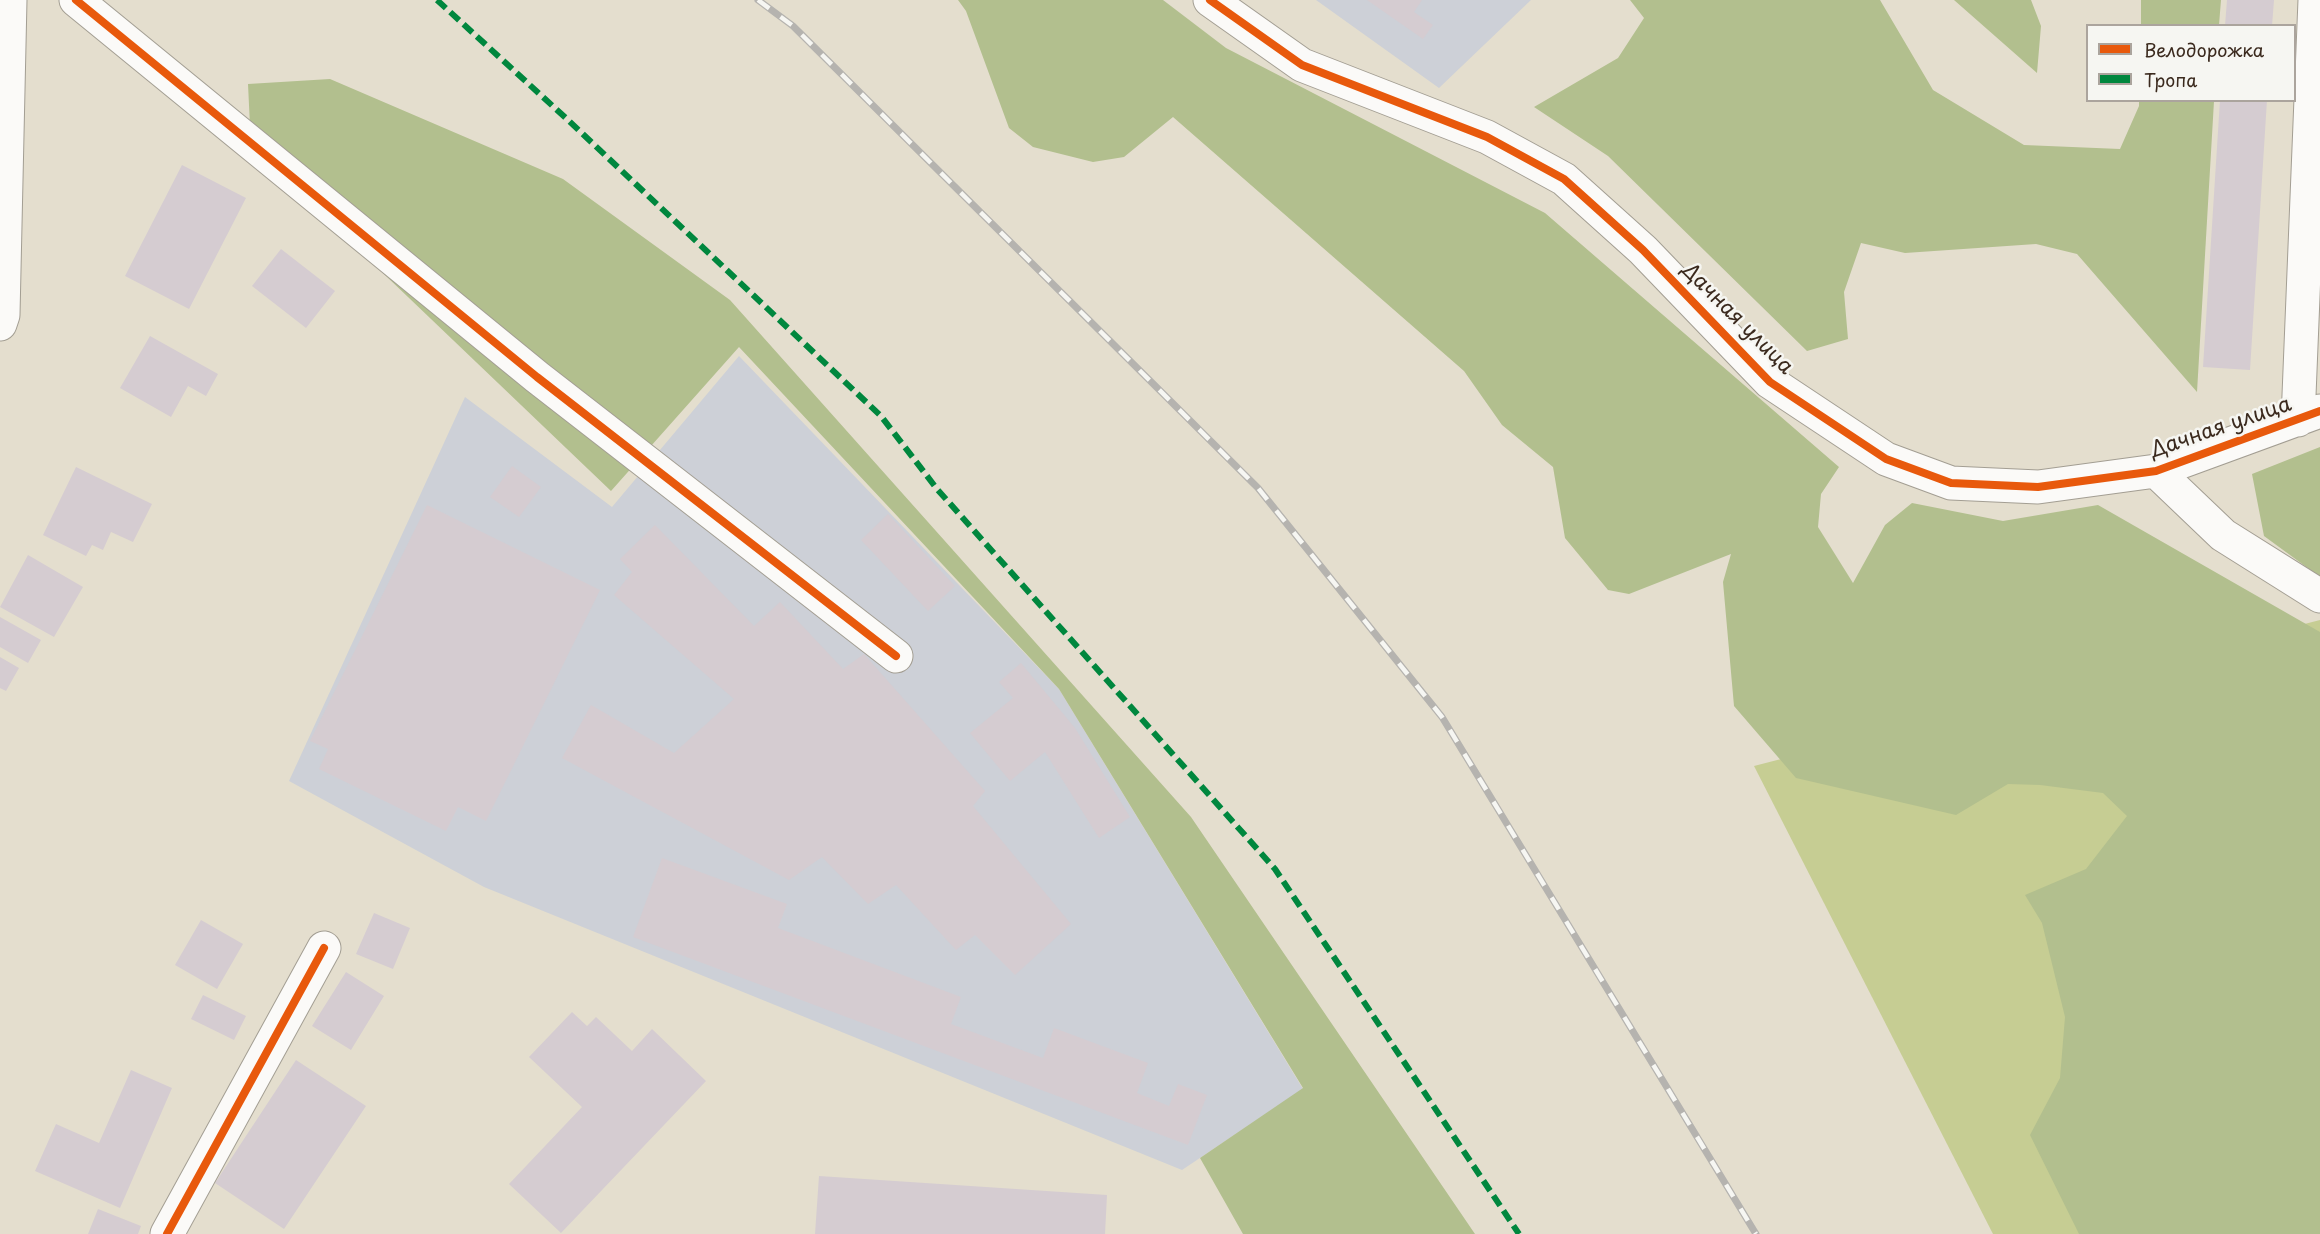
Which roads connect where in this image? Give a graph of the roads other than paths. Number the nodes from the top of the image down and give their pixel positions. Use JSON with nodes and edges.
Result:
{"nodes":[{"id":1,"x":10,"y":0,"type":"edge"},
{"id":2,"x":76,"y":0,"type":"edge"},
{"id":3,"x":1210,"y":0,"type":"edge"},
{"id":4,"x":2315,"y":0,"type":"edge"},
{"id":5,"x":0,"y":324,"type":"edge"},
{"id":6,"x":2309,"y":416,"type":"edge"},
{"id":7,"x":2156,"y":471,"type":"junction"},
{"id":8,"x":2320,"y":596,"type":"edge"},
{"id":9,"x":896,"y":656,"type":"dead end"},
{"id":10,"x":324,"y":948,"type":"dead end"},
{"id":11,"x":167,"y":1234,"type":"edge"}],
"edges":[{"from":1,"to":5,"type":"street"},
{"from":2,"to":9,"type":"street"},
{"from":3,"to":7,"type":"street","name":"Дачная улица"},
{"from":4,"to":6,"type":"street"},
{"from":6,"to":7,"type":"street","name":"Дачная улица"},
{"from":7,"to":8,"type":"street"},
{"from":10,"to":11,"type":"street"}]}
